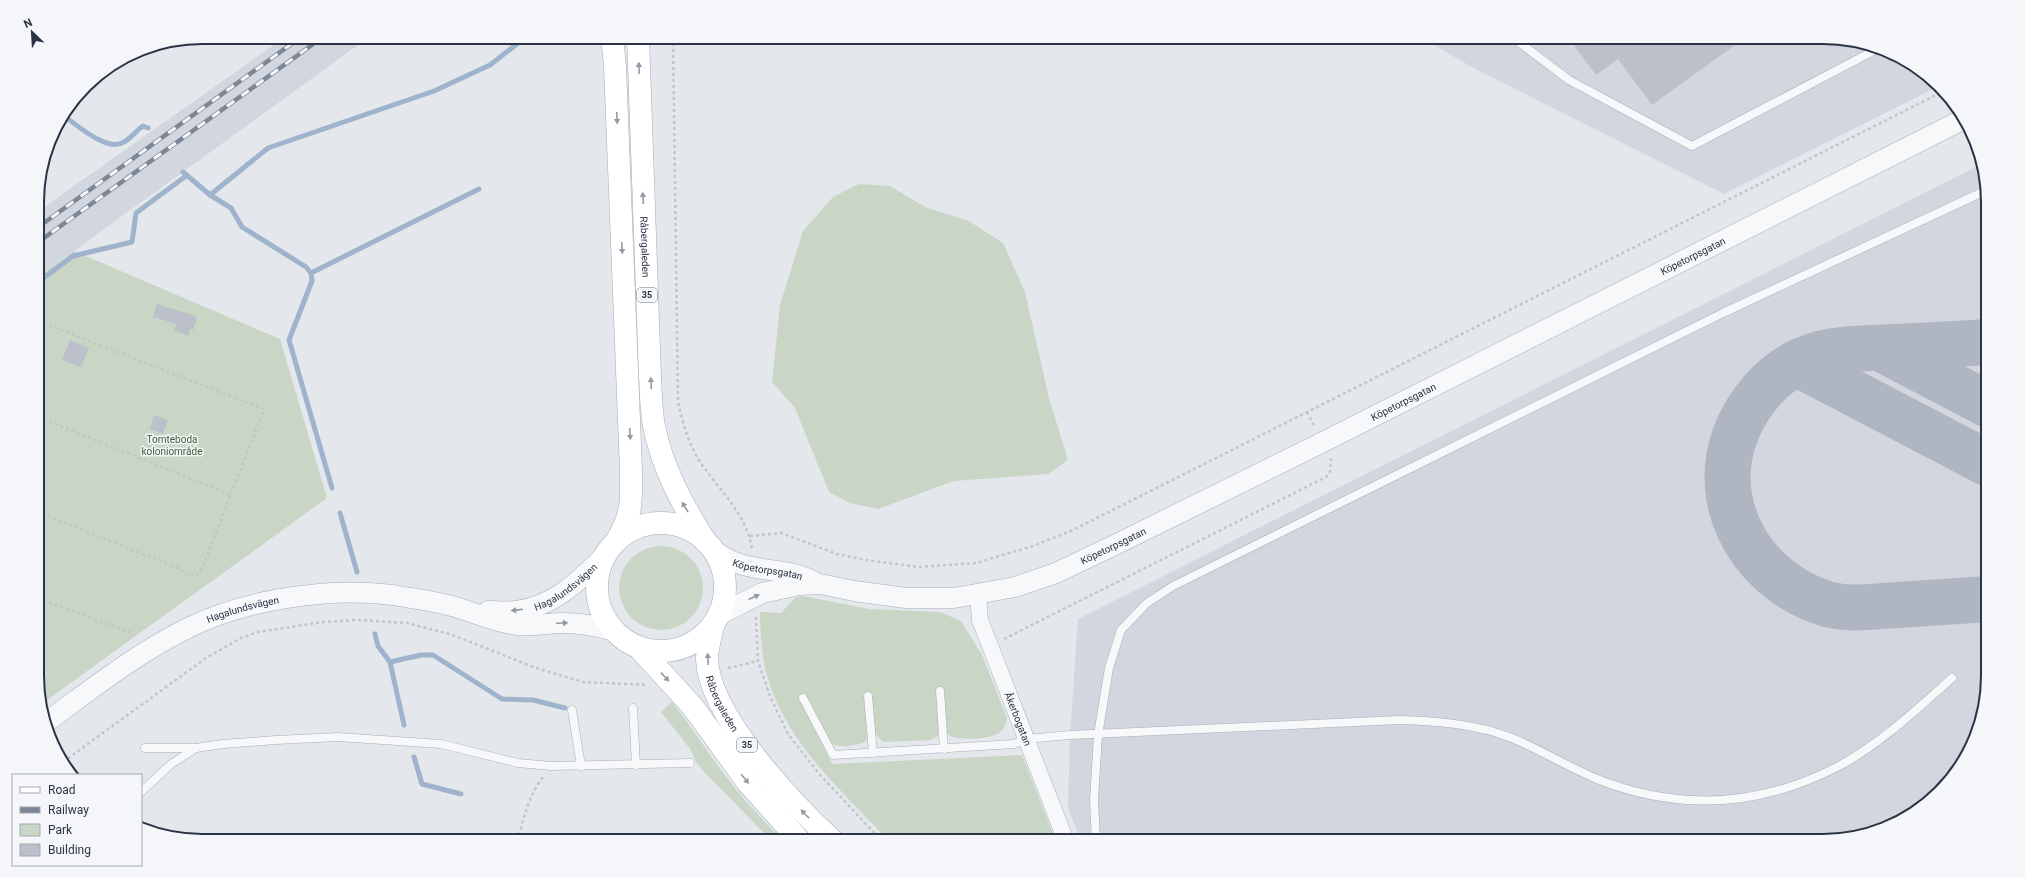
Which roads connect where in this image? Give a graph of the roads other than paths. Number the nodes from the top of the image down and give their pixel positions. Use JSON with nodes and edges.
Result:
{"nodes":[{"id":1,"x":613,"y":44,"type":"edge"},
{"id":2,"x":638,"y":44,"type":"edge"},
{"id":3,"x":1521,"y":44,"type":"edge"},
{"id":4,"x":1872,"y":51,"type":"edge"},
{"id":5,"x":1959,"y":122,"type":"edge"},
{"id":6,"x":1981,"y":193,"type":"edge"},
{"id":7,"x":612,"y":546,"type":"junction"},
{"id":8,"x":710,"y":546,"type":"junction"},
{"id":9,"x":820,"y":584,"type":"junction"},
{"id":10,"x":978,"y":595,"type":"junction"},
{"id":11,"x":469,"y":611,"type":"junction"},
{"id":12,"x":716,"y":620,"type":"junction"},
{"id":13,"x":614,"y":631,"type":"junction"},
{"id":14,"x":639,"y":648,"type":"junction"},
{"id":15,"x":1952,"y":678,"type":"dead end"},
{"id":16,"x":940,"y":691,"type":"dead end"},
{"id":17,"x":868,"y":696,"type":"dead end"},
{"id":18,"x":803,"y":698,"type":"dead end"},
{"id":19,"x":633,"y":708,"type":"dead end"},
{"id":20,"x":572,"y":710,"type":"dead end"},
{"id":21,"x":50,"y":720,"type":"edge"},
{"id":22,"x":1098,"y":734,"type":"junction"},
{"id":23,"x":1026,"y":739,"type":"junction"},
{"id":24,"x":145,"y":748,"type":"dead end"},
{"id":25,"x":196,"y":748,"type":"junction"},
{"id":26,"x":944,"y":748,"type":"junction"},
{"id":27,"x":873,"y":753,"type":"junction"},
{"id":28,"x":690,"y":763,"type":"dead end"},
{"id":29,"x":636,"y":765,"type":"junction"},
{"id":30,"x":581,"y":766,"type":"junction"},
{"id":31,"x":142,"y":791,"type":"edge"},
{"id":32,"x":794,"y":834,"type":"edge"},
{"id":33,"x":826,"y":834,"type":"edge"},
{"id":34,"x":1063,"y":834,"type":"edge"},
{"id":35,"x":1096,"y":834,"type":"edge"}],
"edges":[{"from":1,"to":7,"type":"main road","number":"35","one_way":true},
{"from":8,"to":2,"type":"main road","name":"Råbergaleden","number":"35","one_way":true},
{"from":3,"to":4,"type":"lane"},
{"from":5,"to":10,"type":"street","name":"Köpetorpsgatan"},
{"from":6,"to":22,"type":"lane"},
{"from":7,"to":8,"type":"main road"},
{"from":7,"to":11,"type":"street","name":"Hagalundsvägen","one_way":true},
{"from":7,"to":13,"type":"main road","number":"35"},
{"from":8,"to":9,"type":"street","name":"Köpetorpsgatan"},
{"from":8,"to":12,"type":"main road","number":"35"},
{"from":9,"to":10,"type":"street","name":"Köpetorpsgatan"},
{"from":12,"to":9,"type":"street","name":"Köpetorpsgatan","one_way":true},
{"from":10,"to":23,"type":"street","name":"Åkerbogatan"},
{"from":11,"to":13,"type":"street","name":"Hagalundsvägen","one_way":true},
{"from":11,"to":21,"type":"street","name":"Hagalundsvägen"},
{"from":12,"to":14,"type":"main road","number":"35"},
{"from":33,"to":12,"type":"main road","name":"Råbergaleden","number":"35","one_way":true},
{"from":13,"to":14,"type":"main road","number":"35"},
{"from":14,"to":32,"type":"main road","number":"35","one_way":true},
{"from":15,"to":22,"type":"lane"},
{"from":16,"to":26,"type":"lane"},
{"from":17,"to":27,"type":"lane"},
{"from":18,"to":27,"type":"lane"},
{"from":19,"to":29,"type":"lane"},
{"from":20,"to":30,"type":"lane"},
{"from":22,"to":23,"type":"lane"},
{"from":22,"to":35,"type":"lane"},
{"from":23,"to":26,"type":"lane"},
{"from":23,"to":34,"type":"street","name":"Åkerbogatan"},
{"from":24,"to":25,"type":"lane"},
{"from":25,"to":30,"type":"lane"},
{"from":25,"to":31,"type":"lane"},
{"from":26,"to":27,"type":"lane"},
{"from":28,"to":29,"type":"lane"},
{"from":29,"to":30,"type":"lane"}]}
